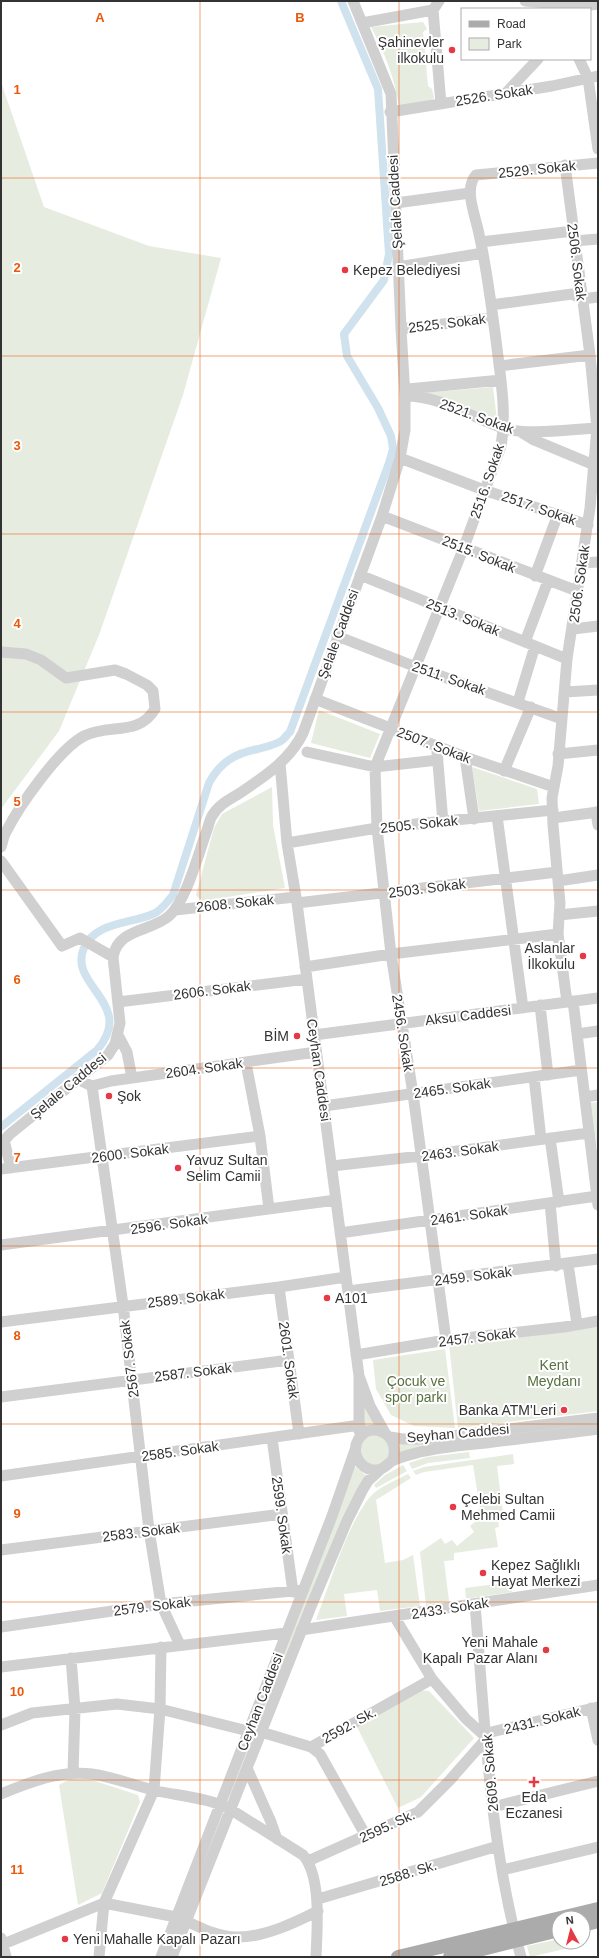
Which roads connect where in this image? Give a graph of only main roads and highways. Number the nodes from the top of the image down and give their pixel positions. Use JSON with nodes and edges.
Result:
{"nodes":[{"id":1,"x":598,"y":1909,"type":"edge"},
{"id":2,"x":551,"y":1931,"type":"edge"},
{"id":3,"x":515,"y":1934,"type":"junction"},
{"id":4,"x":398,"y":1957,"type":"edge"},
{"id":5,"x":450,"y":1957,"type":"edge"}],
"edges":[{"from":1,"to":3,"type":"main road"},
{"from":2,"to":3,"type":"main road"},
{"from":3,"to":4,"type":"main road"},
{"from":3,"to":5,"type":"main road"}]}
